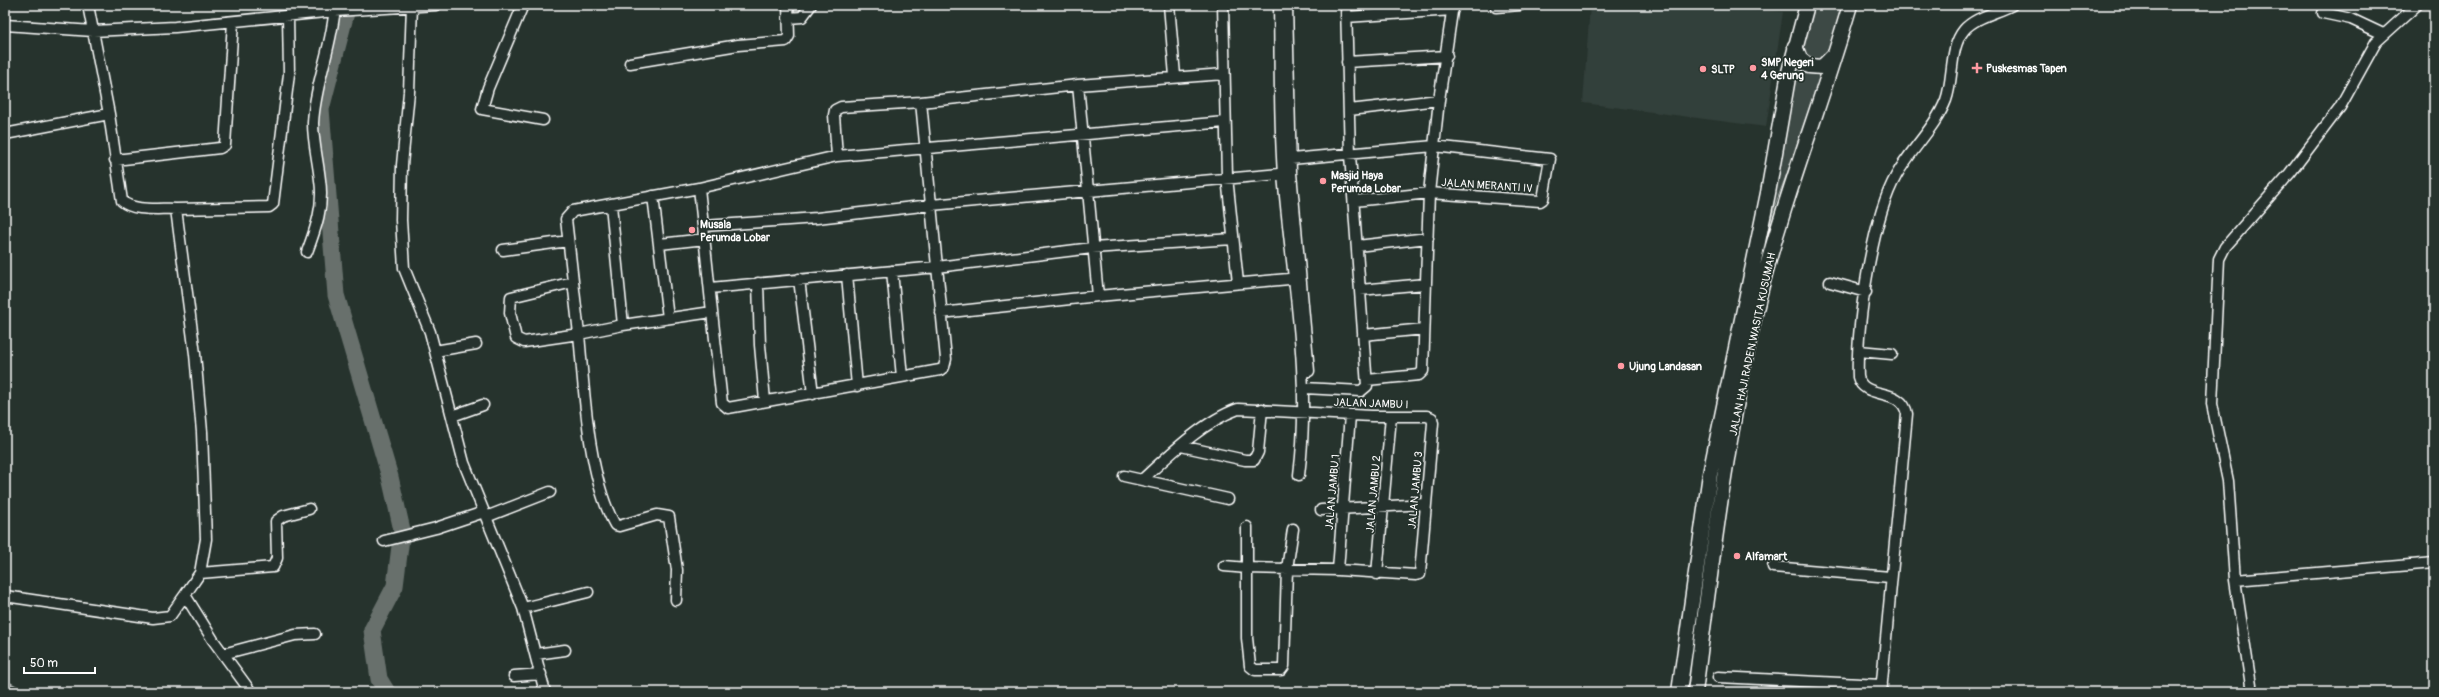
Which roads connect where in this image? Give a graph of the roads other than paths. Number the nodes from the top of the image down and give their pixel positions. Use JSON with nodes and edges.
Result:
{"nodes":[{"id":1,"x":88,"y":5,"type":"edge"},
{"id":2,"x":436,"y":5,"type":"edge"},
{"id":3,"x":523,"y":5,"type":"edge"},
{"id":4,"x":788,"y":5,"type":"edge"},
{"id":5,"x":811,"y":5,"type":"edge"},
{"id":6,"x":1169,"y":5,"type":"edge"},
{"id":7,"x":1223,"y":5,"type":"edge"},
{"id":8,"x":1279,"y":5,"type":"edge"},
{"id":9,"x":1287,"y":5,"type":"edge"},
{"id":10,"x":1346,"y":5,"type":"edge"},
{"id":11,"x":1520,"y":5,"type":"edge"},
{"id":12,"x":1807,"y":5,"type":"edge"},
{"id":13,"x":1850,"y":5,"type":"edge"},
{"id":14,"x":2012,"y":5,"type":"edge"},
{"id":15,"x":2417,"y":5,"type":"edge"},
{"id":16,"x":416,"y":6,"type":"edge"},
{"id":17,"x":1496,"y":7,"type":"dead end"},
{"id":18,"x":367,"y":8,"type":"edge"},
{"id":19,"x":1453,"y":8,"type":"edge"},
{"id":20,"x":337,"y":9,"type":"edge"},
{"id":21,"x":2323,"y":13,"type":"dead end"},
{"id":22,"x":288,"y":16,"type":"junction"},
{"id":23,"x":1346,"y":17,"type":"junction"},
{"id":24,"x":788,"y":18,"type":"junction"},
{"id":25,"x":233,"y":22,"type":"junction"},
{"id":26,"x":5,"y":26,"type":"edge"},
{"id":27,"x":93,"y":31,"type":"junction"},
{"id":28,"x":2383,"y":34,"type":"junction"},
{"id":29,"x":1795,"y":46,"type":"junction"},
{"id":30,"x":1836,"y":51,"type":"junction"},
{"id":31,"x":1447,"y":56,"type":"junction"},
{"id":32,"x":1347,"y":62,"type":"junction"},
{"id":33,"x":630,"y":63,"type":"dead end"},
{"id":34,"x":1224,"y":74,"type":"junction"},
{"id":35,"x":1175,"y":76,"type":"junction"},
{"id":36,"x":1078,"y":85,"type":"junction"},
{"id":37,"x":1439,"y":100,"type":"junction"},
{"id":38,"x":921,"y":102,"type":"junction"},
{"id":39,"x":1349,"y":110,"type":"junction"},
{"id":40,"x":109,"y":114,"type":"junction"},
{"id":41,"x":543,"y":120,"type":"dead end"},
{"id":42,"x":1225,"y":122,"type":"junction"},
{"id":43,"x":5,"y":134,"type":"edge"},
{"id":44,"x":1083,"y":136,"type":"junction"},
{"id":45,"x":1434,"y":146,"type":"junction"},
{"id":46,"x":925,"y":147,"type":"junction"},
{"id":47,"x":1350,"y":154,"type":"junction"},
{"id":48,"x":837,"y":156,"type":"junction"},
{"id":49,"x":1291,"y":159,"type":"junction"},
{"id":50,"x":115,"y":160,"type":"junction"},
{"id":51,"x":1287,"y":173,"type":"junction"},
{"id":52,"x":1227,"y":177,"type":"junction"},
{"id":53,"x":699,"y":188,"type":"junction"},
{"id":54,"x":1088,"y":191,"type":"junction"},
{"id":55,"x":1429,"y":193,"type":"junction"},
{"id":56,"x":653,"y":196,"type":"junction"},
{"id":57,"x":1354,"y":201,"type":"junction"},
{"id":58,"x":611,"y":205,"type":"junction"},
{"id":59,"x":931,"y":205,"type":"junction"},
{"id":60,"x":176,"y":209,"type":"junction"},
{"id":61,"x":704,"y":226,"type":"junction"},
{"id":62,"x":1428,"y":238,"type":"junction"},
{"id":63,"x":705,"y":239,"type":"junction"},
{"id":64,"x":1233,"y":239,"type":"junction"},
{"id":65,"x":568,"y":241,"type":"junction"},
{"id":66,"x":660,"y":244,"type":"junction"},
{"id":67,"x":1357,"y":246,"type":"junction"},
{"id":68,"x":1092,"y":248,"type":"junction"},
{"id":69,"x":503,"y":250,"type":"dead end"},
{"id":70,"x":307,"y":252,"type":"dead end"},
{"id":71,"x":936,"y":267,"type":"junction"},
{"id":72,"x":892,"y":271,"type":"junction"},
{"id":73,"x":847,"y":275,"type":"junction"},
{"id":74,"x":1297,"y":278,"type":"junction"},
{"id":75,"x":800,"y":279,"type":"junction"},
{"id":76,"x":573,"y":282,"type":"junction"},
{"id":77,"x":1830,"y":282,"type":"dead end"},
{"id":78,"x":758,"y":283,"type":"junction"},
{"id":79,"x":1238,"y":283,"type":"junction"},
{"id":80,"x":1425,"y":284,"type":"junction"},
{"id":81,"x":710,"y":288,"type":"junction"},
{"id":82,"x":1360,"y":290,"type":"junction"},
{"id":83,"x":1866,"y":292,"type":"junction"},
{"id":84,"x":1098,"y":296,"type":"junction"},
{"id":85,"x":712,"y":312,"type":"junction"},
{"id":86,"x":942,"y":314,"type":"junction"},
{"id":87,"x":668,"y":318,"type":"junction"},
{"id":88,"x":623,"y":325,"type":"junction"},
{"id":89,"x":1424,"y":329,"type":"junction"},
{"id":90,"x":578,"y":334,"type":"junction"},
{"id":91,"x":1363,"y":335,"type":"junction"},
{"id":92,"x":476,"y":344,"type":"dead end"},
{"id":93,"x":439,"y":350,"type":"junction"},
{"id":94,"x":1859,"y":351,"type":"junction"},
{"id":95,"x":1892,"y":354,"type":"dead end"},
{"id":96,"x":902,"y":377,"type":"junction"},
{"id":97,"x":1367,"y":380,"type":"junction"},
{"id":98,"x":857,"y":386,"type":"junction"},
{"id":99,"x":1307,"y":388,"type":"junction"},
{"id":100,"x":813,"y":394,"type":"junction"},
{"id":101,"x":765,"y":401,"type":"junction"},
{"id":102,"x":483,"y":405,"type":"dead end"},
{"id":103,"x":1262,"y":409,"type":"junction"},
{"id":104,"x":1307,"y":412,"type":"junction"},
{"id":105,"x":456,"y":414,"type":"junction"},
{"id":106,"x":1350,"y":415,"type":"junction"},
{"id":107,"x":1392,"y":416,"type":"junction"},
{"id":108,"x":1431,"y":417,"type":"joint"},
{"id":109,"x":1181,"y":446,"type":"junction"},
{"id":110,"x":1710,"y":474,"type":"junction"},
{"id":111,"x":1299,"y":475,"type":"dead end"},
{"id":112,"x":1124,"y":476,"type":"dead end"},
{"id":113,"x":1725,"y":476,"type":"junction"},
{"id":114,"x":1143,"y":479,"type":"junction"},
{"id":115,"x":550,"y":492,"type":"dead end"},
{"id":116,"x":1228,"y":499,"type":"dead end"},
{"id":117,"x":1425,"y":504,"type":"junction"},
{"id":118,"x":1385,"y":507,"type":"junction"},
{"id":119,"x":309,"y":509,"type":"dead end"},
{"id":120,"x":1344,"y":509,"type":"junction"},
{"id":121,"x":1321,"y":510,"type":"dead end"},
{"id":122,"x":488,"y":515,"type":"junction"},
{"id":123,"x":1247,"y":527,"type":"dead end"},
{"id":124,"x":1293,"y":529,"type":"dead end"},
{"id":125,"x":384,"y":541,"type":"dead end"},
{"id":126,"x":2434,"y":563,"type":"edge"},
{"id":127,"x":1224,"y":566,"type":"dead end"},
{"id":128,"x":1773,"y":567,"type":"dead end"},
{"id":129,"x":1247,"y":568,"type":"junction"},
{"id":130,"x":1287,"y":569,"type":"junction"},
{"id":131,"x":1338,"y":570,"type":"junction"},
{"id":132,"x":200,"y":573,"type":"junction"},
{"id":133,"x":1377,"y":574,"type":"junction"},
{"id":134,"x":1890,"y":577,"type":"junction"},
{"id":135,"x":2235,"y":580,"type":"junction"},
{"id":136,"x":588,"y":592,"type":"dead end"},
{"id":137,"x":185,"y":595,"type":"junction"},
{"id":138,"x":5,"y":596,"type":"edge"},
{"id":139,"x":676,"y":600,"type":"dead end"},
{"id":140,"x":528,"y":607,"type":"junction"},
{"id":141,"x":315,"y":634,"type":"dead end"},
{"id":142,"x":565,"y":650,"type":"dead end"},
{"id":143,"x":223,"y":654,"type":"junction"},
{"id":144,"x":536,"y":654,"type":"junction"},
{"id":145,"x":541,"y":674,"type":"junction"},
{"id":146,"x":514,"y":676,"type":"dead end"},
{"id":147,"x":1718,"y":677,"type":"dead end"},
{"id":148,"x":1881,"y":688,"type":"edge"},
{"id":149,"x":251,"y":692,"type":"edge"},
{"id":150,"x":545,"y":692,"type":"edge"},
{"id":151,"x":1679,"y":692,"type":"edge"},
{"id":152,"x":1695,"y":692,"type":"edge"},
{"id":153,"x":2252,"y":692,"type":"edge"}],
"edges":[{"from":1,"to":27,"type":"street"},
{"from":2,"to":16,"type":"street"},
{"from":3,"to":41,"type":"street"},
{"from":4,"to":24,"type":"street"},
{"from":5,"to":24,"type":"street"},
{"from":6,"to":35,"type":"street"},
{"from":7,"to":34,"type":"street"},
{"from":8,"to":51,"type":"street"},
{"from":9,"to":49,"type":"street"},
{"from":10,"to":23,"type":"street"},
{"from":11,"to":17,"type":"street"},
{"from":12,"to":29,"type":"highway","name":"JALAN HAJI RADEN WASITA KUSUMAH"},
{"from":13,"to":30,"type":"highway","name":"JALAN HAJI RADEN WASITA KUSUMAH"},
{"from":14,"to":83,"type":"street"},
{"from":15,"to":28,"type":"street"},
{"from":16,"to":18,"type":"street"},
{"from":16,"to":93,"type":"street"},
{"from":18,"to":20,"type":"street"},
{"from":19,"to":23,"type":"street"},
{"from":19,"to":31,"type":"street"},
{"from":20,"to":22,"type":"street"},
{"from":20,"to":70,"type":"street"},
{"from":21,"to":28,"type":"street"},
{"from":22,"to":25,"type":"street"},
{"from":22,"to":60,"type":"street"},
{"from":23,"to":32,"type":"street"},
{"from":24,"to":33,"type":"street"},
{"from":25,"to":27,"type":"street"},
{"from":25,"to":50,"type":"street"},
{"from":26,"to":27,"type":"street"},
{"from":27,"to":40,"type":"street"},
{"from":28,"to":135,"type":"street"},
{"from":29,"to":30,"type":"highway"},
{"from":29,"to":110,"type":"highway","name":"JALAN HAJI RADEN WASITA KUSUMAH"},
{"from":30,"to":113,"type":"highway","name":"JALAN HAJI RADEN WASITA KUSUMAH"},
{"from":31,"to":32,"type":"street"},
{"from":31,"to":37,"type":"street"},
{"from":32,"to":39,"type":"street"},
{"from":34,"to":35,"type":"street"},
{"from":34,"to":42,"type":"street"},
{"from":35,"to":36,"type":"street"},
{"from":36,"to":38,"type":"street"},
{"from":36,"to":44,"type":"street"},
{"from":37,"to":39,"type":"street"},
{"from":37,"to":45,"type":"street"},
{"from":38,"to":46,"type":"street"},
{"from":38,"to":48,"type":"street"},
{"from":39,"to":47,"type":"street"},
{"from":40,"to":43,"type":"street"},
{"from":40,"to":50,"type":"street"},
{"from":42,"to":44,"type":"street"},
{"from":42,"to":52,"type":"street"},
{"from":44,"to":46,"type":"street"},
{"from":44,"to":54,"type":"street"},
{"from":45,"to":47,"type":"street"},
{"from":45,"to":55,"type":"street"},
{"from":45,"to":55,"type":"street","name":"JALAN MERANTI IV"},
{"from":46,"to":48,"type":"street"},
{"from":46,"to":59,"type":"street"},
{"from":47,"to":49,"type":"street"},
{"from":47,"to":57,"type":"street"},
{"from":48,"to":53,"type":"street"},
{"from":49,"to":51,"type":"street"},
{"from":50,"to":60,"type":"street"},
{"from":51,"to":52,"type":"street"},
{"from":51,"to":74,"type":"street"},
{"from":52,"to":54,"type":"street"},
{"from":52,"to":64,"type":"street"},
{"from":53,"to":56,"type":"street"},
{"from":53,"to":61,"type":"street"},
{"from":54,"to":59,"type":"street"},
{"from":54,"to":68,"type":"street"},
{"from":55,"to":57,"type":"street","name":"JALAN MERANTI IV"},
{"from":55,"to":62,"type":"street"},
{"from":56,"to":58,"type":"street"},
{"from":56,"to":66,"type":"street"},
{"from":57,"to":67,"type":"street"},
{"from":58,"to":65,"type":"street"},
{"from":58,"to":88,"type":"street"},
{"from":59,"to":61,"type":"street"},
{"from":59,"to":71,"type":"street"},
{"from":60,"to":132,"type":"street"},
{"from":61,"to":63,"type":"street"},
{"from":62,"to":67,"type":"street"},
{"from":62,"to":80,"type":"street"},
{"from":63,"to":66,"type":"street"},
{"from":63,"to":81,"type":"street"},
{"from":64,"to":68,"type":"street"},
{"from":64,"to":79,"type":"street"},
{"from":65,"to":69,"type":"street"},
{"from":65,"to":76,"type":"street"},
{"from":66,"to":87,"type":"street"},
{"from":67,"to":82,"type":"street"},
{"from":68,"to":71,"type":"street"},
{"from":68,"to":84,"type":"street"},
{"from":71,"to":72,"type":"street"},
{"from":71,"to":86,"type":"street"},
{"from":72,"to":73,"type":"street"},
{"from":72,"to":96,"type":"street"},
{"from":73,"to":75,"type":"street"},
{"from":73,"to":98,"type":"street"},
{"from":74,"to":79,"type":"street"},
{"from":74,"to":99,"type":"street"},
{"from":75,"to":78,"type":"street"},
{"from":75,"to":100,"type":"street"},
{"from":76,"to":90,"type":"street"},
{"from":76,"to":90,"type":"street"},
{"from":77,"to":83,"type":"street"},
{"from":78,"to":81,"type":"street"},
{"from":78,"to":101,"type":"street"},
{"from":79,"to":84,"type":"street"},
{"from":80,"to":82,"type":"street"},
{"from":80,"to":89,"type":"street"},
{"from":81,"to":85,"type":"street"},
{"from":82,"to":91,"type":"street"},
{"from":83,"to":94,"type":"street"},
{"from":84,"to":86,"type":"street"},
{"from":85,"to":87,"type":"street"},
{"from":85,"to":101,"type":"street"},
{"from":86,"to":96,"type":"street"},
{"from":87,"to":88,"type":"street"},
{"from":88,"to":90,"type":"street"},
{"from":89,"to":91,"type":"street"},
{"from":89,"to":97,"type":"street"},
{"from":90,"to":139,"type":"street"},
{"from":91,"to":97,"type":"street"},
{"from":92,"to":93,"type":"street"},
{"from":93,"to":105,"type":"street"},
{"from":94,"to":95,"type":"street"},
{"from":94,"to":134,"type":"street"},
{"from":96,"to":98,"type":"street"},
{"from":97,"to":99,"type":"street"},
{"from":98,"to":100,"type":"street"},
{"from":99,"to":104,"type":"street"},
{"from":100,"to":101,"type":"street"},
{"from":102,"to":105,"type":"street"},
{"from":103,"to":104,"type":"street","name":"JALAN JAMBU I"},
{"from":103,"to":109,"type":"street","name":"JALAN JAMBU I"},
{"from":103,"to":109,"type":"street"},
{"from":104,"to":106,"type":"street","name":"JALAN JAMBU I"},
{"from":104,"to":111,"type":"street"},
{"from":105,"to":122,"type":"street"},
{"from":106,"to":107,"type":"street","name":"JALAN JAMBU I"},
{"from":106,"to":120,"type":"street","name":"JALAN JAMBU 1"},
{"from":107,"to":108,"type":"street","name":"JALAN JAMBU I"},
{"from":107,"to":118,"type":"street","name":"JALAN JAMBU 2"},
{"from":108,"to":117,"type":"street","name":"JALAN JAMBU 3"},
{"from":109,"to":114,"type":"street","name":"JALAN JAMBU I"},
{"from":110,"to":113,"type":"highway"},
{"from":110,"to":151,"type":"highway","name":"JALAN HAJI RADEN WASITA KUSUMAH"},
{"from":112,"to":114,"type":"street"},
{"from":113,"to":152,"type":"highway","name":"JALAN HAJI RADEN WASITA KUSUMAH"},
{"from":114,"to":116,"type":"street"},
{"from":115,"to":122,"type":"street"},
{"from":117,"to":118,"type":"street"},
{"from":117,"to":133,"type":"street","name":"JALAN JAMBU 3"},
{"from":118,"to":120,"type":"street"},
{"from":118,"to":133,"type":"street","name":"JALAN JAMBU 2"},
{"from":119,"to":132,"type":"street"},
{"from":120,"to":121,"type":"street"},
{"from":120,"to":131,"type":"street","name":"JALAN JAMBU 1"},
{"from":122,"to":125,"type":"street"},
{"from":122,"to":140,"type":"street"},
{"from":123,"to":129,"type":"street"},
{"from":124,"to":130,"type":"street"},
{"from":126,"to":135,"type":"street"},
{"from":127,"to":129,"type":"street"},
{"from":128,"to":134,"type":"street"},
{"from":129,"to":130,"type":"street"},
{"from":129,"to":130,"type":"street"},
{"from":130,"to":131,"type":"street"},
{"from":131,"to":133,"type":"street"},
{"from":132,"to":137,"type":"street"},
{"from":134,"to":148,"type":"street"},
{"from":135,"to":153,"type":"street"},
{"from":136,"to":140,"type":"street"},
{"from":137,"to":138,"type":"street"},
{"from":137,"to":143,"type":"street"},
{"from":140,"to":144,"type":"street"},
{"from":141,"to":143,"type":"street"},
{"from":142,"to":144,"type":"street"},
{"from":143,"to":149,"type":"street"},
{"from":144,"to":145,"type":"street"},
{"from":145,"to":146,"type":"street"},
{"from":145,"to":150,"type":"street"},
{"from":147,"to":148,"type":"street"}]}
